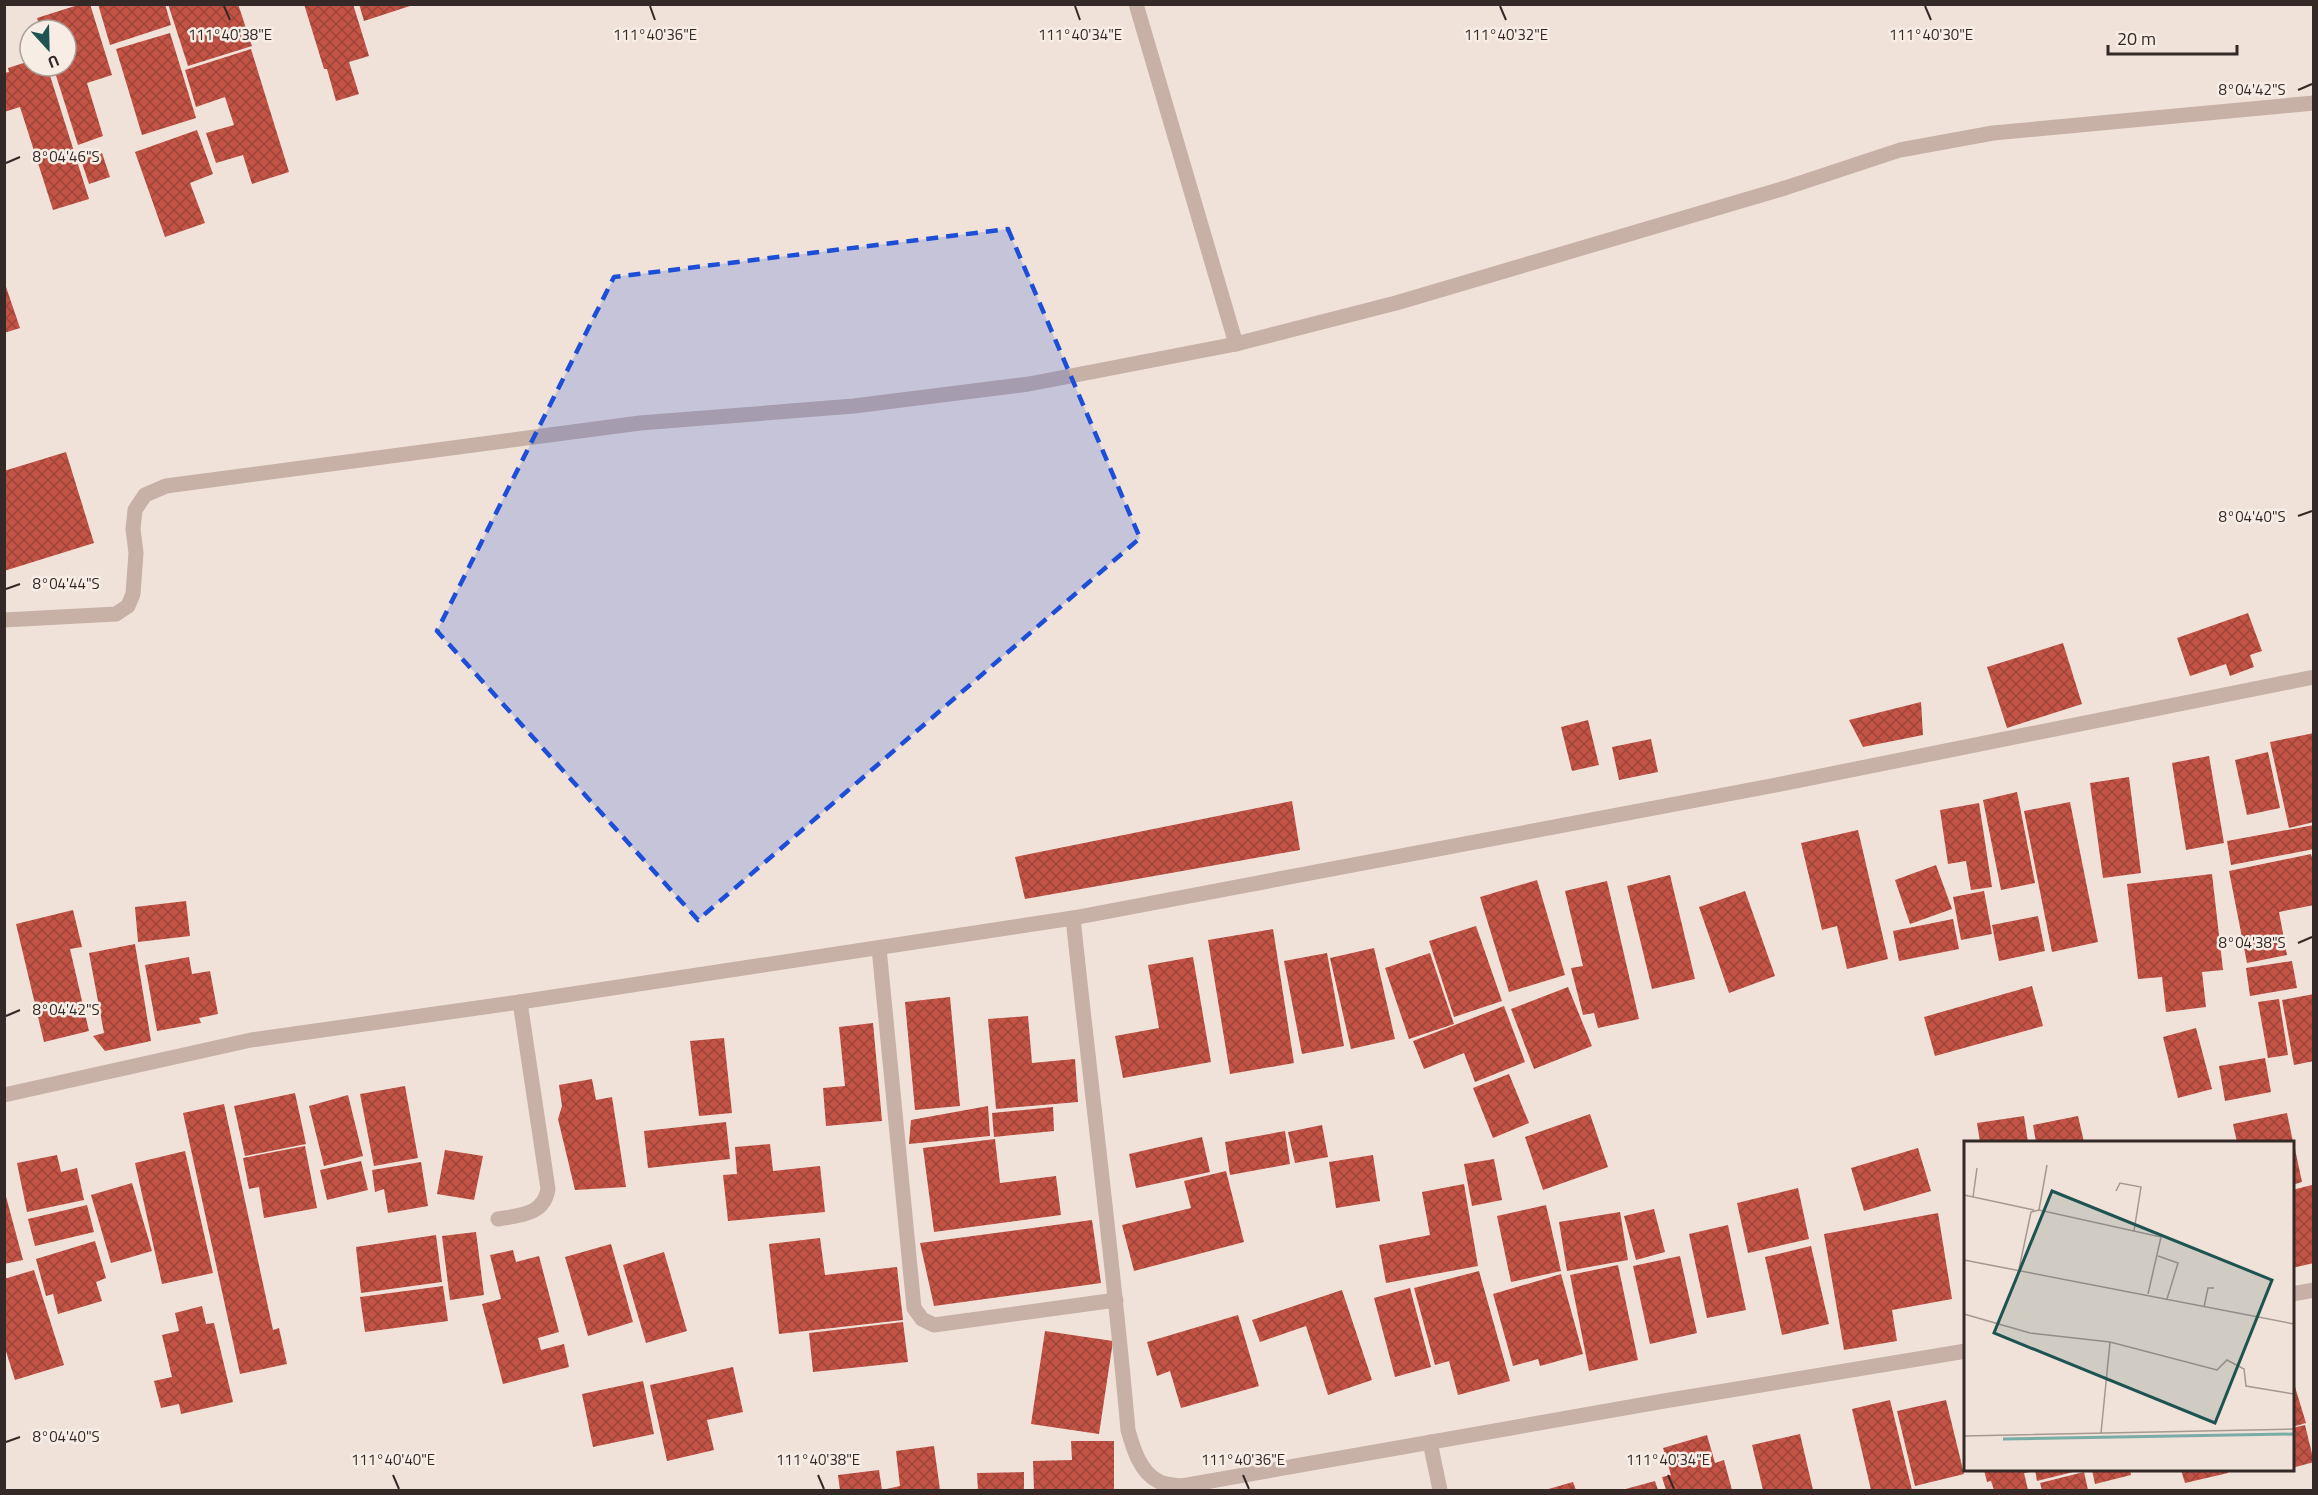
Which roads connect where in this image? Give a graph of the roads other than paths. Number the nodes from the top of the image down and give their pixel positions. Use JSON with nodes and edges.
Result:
{"nodes":[{"id":1,"x":1136,"y":4,"type":"edge"},
{"id":2,"x":2313,"y":103,"type":"edge"},
{"id":3,"x":1236,"y":344,"type":"junction"},
{"id":4,"x":4,"y":620,"type":"edge"},
{"id":5,"x":2313,"y":677,"type":"edge"},
{"id":6,"x":1073,"y":918,"type":"junction"},
{"id":7,"x":879,"y":948,"type":"junction"},
{"id":8,"x":520,"y":1002,"type":"junction"},
{"id":9,"x":4,"y":1095,"type":"edge"},
{"id":10,"x":498,"y":1219,"type":"dead end"},
{"id":11,"x":2313,"y":1290,"type":"edge"},
{"id":12,"x":2294,"y":1294,"type":"edge"},
{"id":13,"x":1116,"y":1300,"type":"junction"},
{"id":14,"x":1964,"y":1352,"type":"edge"},
{"id":15,"x":1430,"y":1442,"type":"junction"},
{"id":16,"x":1440,"y":1491,"type":"edge"}],
"edges":[{"from":1,"to":3,"type":"street"},
{"from":2,"to":3,"type":"street"},
{"from":3,"to":4,"type":"street"},
{"from":5,"to":6,"type":"street"},
{"from":6,"to":7,"type":"street"},
{"from":6,"to":13,"type":"street"},
{"from":7,"to":8,"type":"street"},
{"from":7,"to":13,"type":"street"},
{"from":8,"to":9,"type":"street"},
{"from":8,"to":10,"type":"street"},
{"from":11,"to":12,"type":"street"},
{"from":13,"to":15,"type":"street"},
{"from":14,"to":15,"type":"street"},
{"from":15,"to":16,"type":"street"}]}
